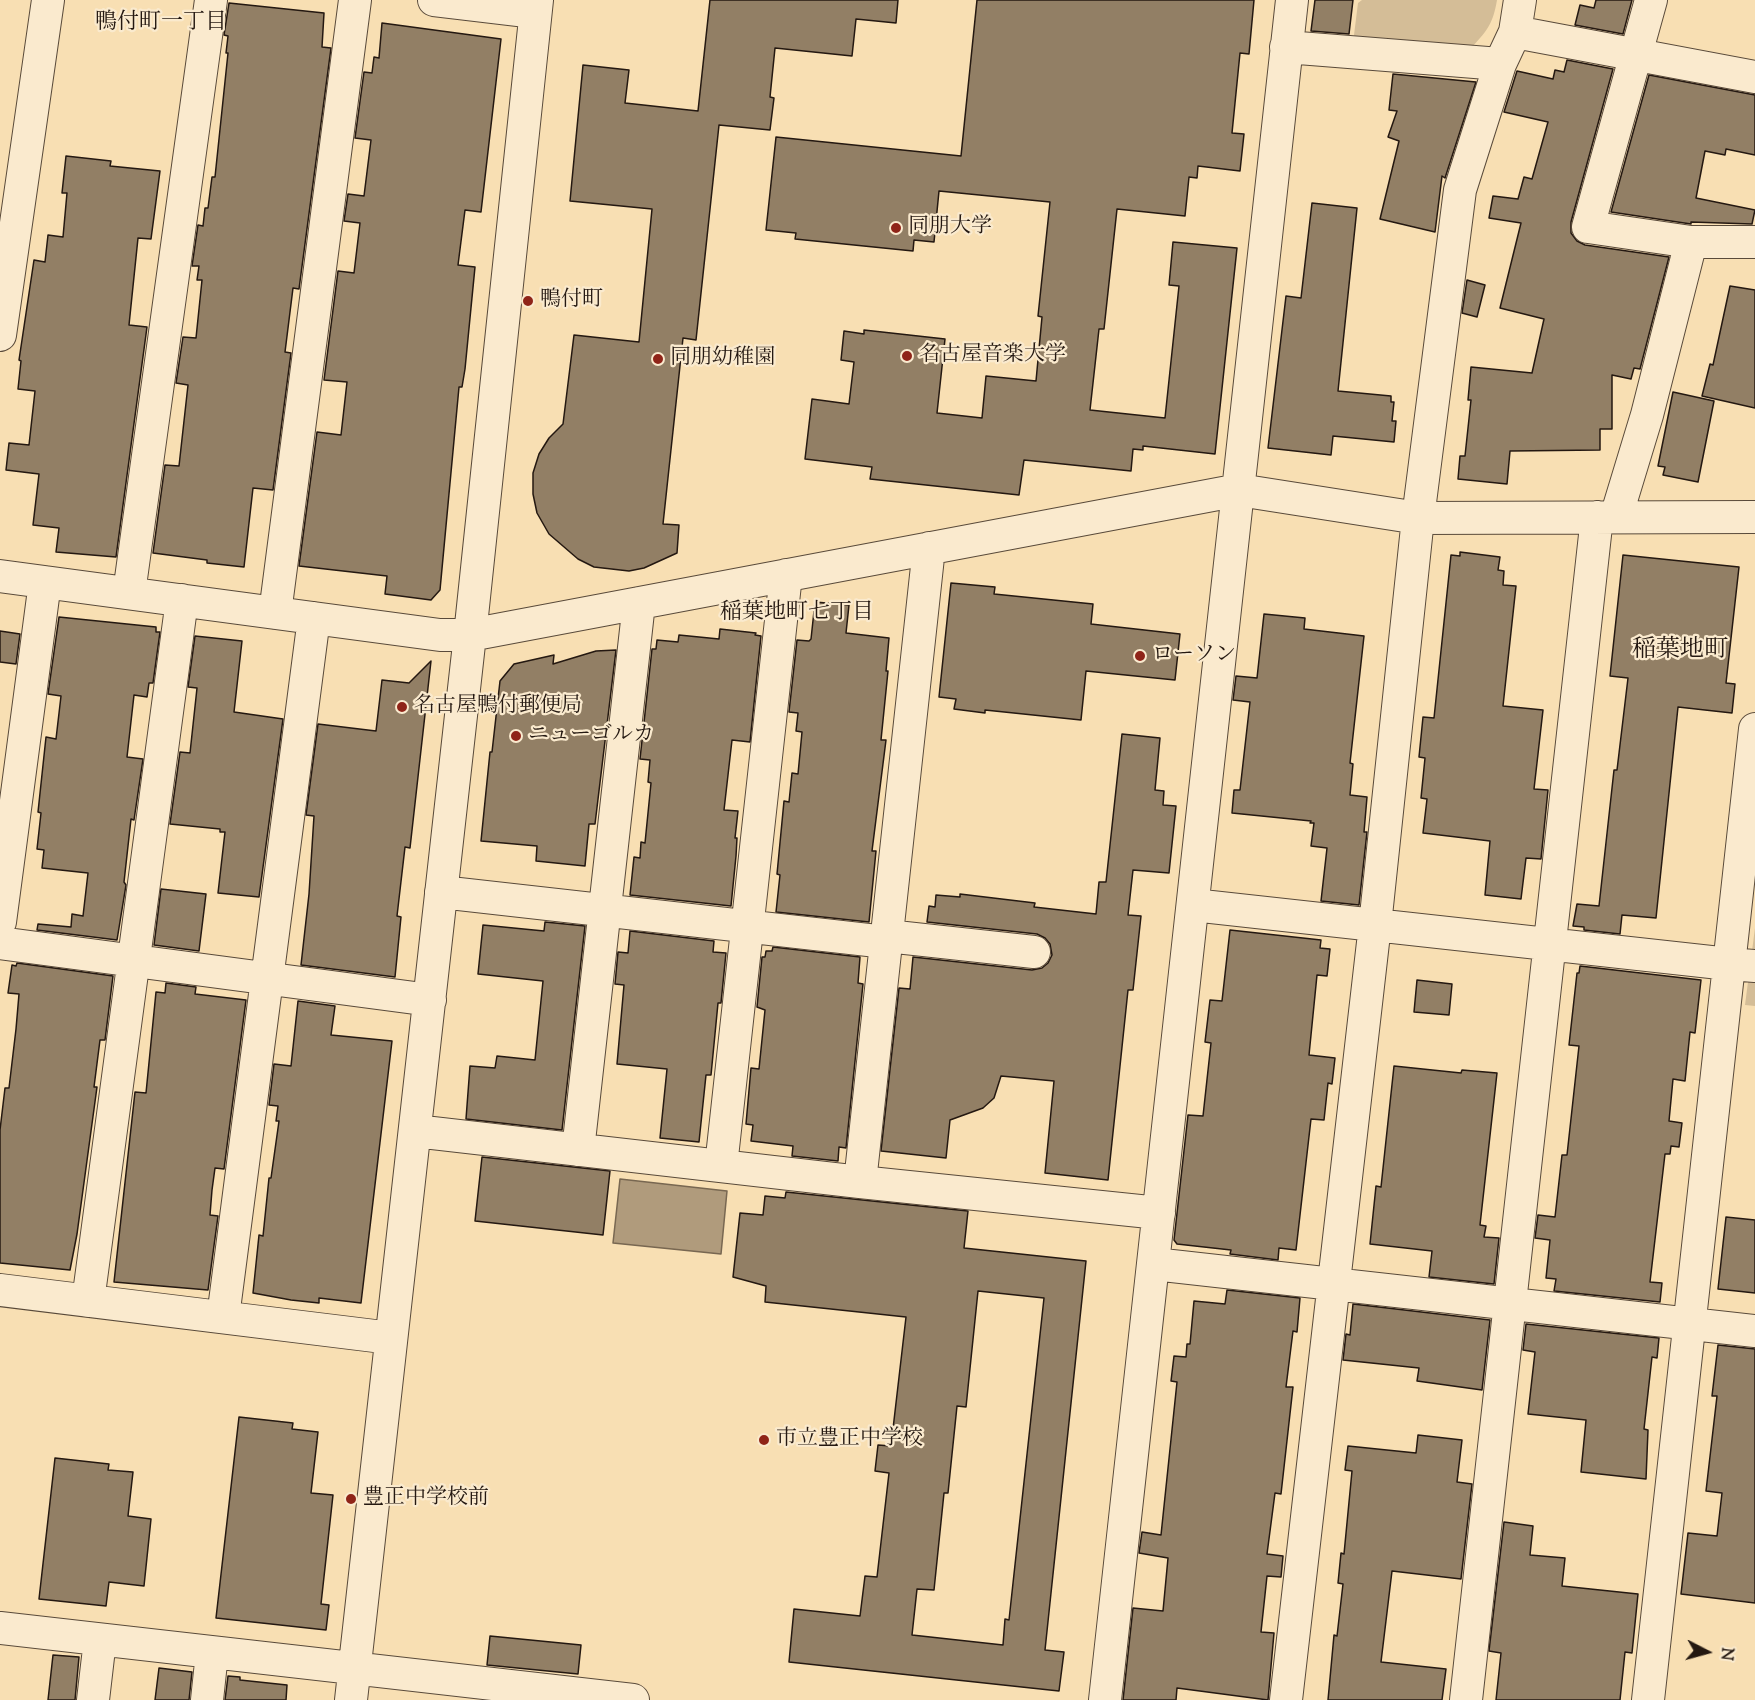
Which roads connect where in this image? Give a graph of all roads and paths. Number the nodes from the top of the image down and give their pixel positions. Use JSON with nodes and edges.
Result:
{"nodes":[{"id":1,"x":48,"y":0,"type":"edge"},
{"id":2,"x":211,"y":0,"type":"edge"},
{"id":3,"x":355,"y":0,"type":"edge"},
{"id":4,"x":434,"y":0,"type":"edge"},
{"id":5,"x":1292,"y":0,"type":"edge"},
{"id":6,"x":1520,"y":0,"type":"edge"},
{"id":7,"x":1651,"y":0,"type":"edge"},
{"id":8,"x":536,"y":6,"type":"edge"},
{"id":9,"x":1515,"y":32,"type":"junction"},
{"id":10,"x":1286,"y":47,"type":"junction"},
{"id":11,"x":1636,"y":55,"type":"junction"},
{"id":12,"x":1500,"y":64,"type":"junction"},
{"id":13,"x":1755,"y":77,"type":"edge"},
{"id":14,"x":1691,"y":242,"type":"junction"},
{"id":15,"x":1755,"y":242,"type":"edge"},
{"id":16,"x":0,"y":335,"type":"edge"},
{"id":17,"x":1239,"y":490,"type":"junction"},
{"id":18,"x":1607,"y":517,"type":"junction"},
{"id":19,"x":1755,"y":517,"type":"edge"},
{"id":20,"x":1418,"y":518,"type":"junction"},
{"id":21,"x":929,"y":548,"type":"junction"},
{"id":22,"x":786,"y":575,"type":"junction"},
{"id":23,"x":0,"y":576,"type":"edge"},
{"id":24,"x":45,"y":582,"type":"junction"},
{"id":25,"x":129,"y":593,"type":"junction"},
{"id":26,"x":182,"y":600,"type":"junction"},
{"id":27,"x":639,"y":603,"type":"junction"},
{"id":28,"x":275,"y":613,"type":"junction"},
{"id":29,"x":314,"y":618,"type":"junction"},
{"id":30,"x":470,"y":635,"type":"junction"},
{"id":31,"x":1755,"y":729,"type":"edge"},
{"id":32,"x":441,"y":892,"type":"junction"},
{"id":33,"x":1193,"y":905,"type":"junction"},
{"id":34,"x":605,"y":911,"type":"junction"},
{"id":35,"x":0,"y":922,"type":"edge"},
{"id":36,"x":1375,"y":925,"type":"junction"},
{"id":37,"x":747,"y":928,"type":"junction"},
{"id":38,"x":886,"y":939,"type":"junction"},
{"id":39,"x":0,"y":943,"type":"edge"},
{"id":40,"x":1549,"y":944,"type":"junction"},
{"id":41,"x":1034,"y":952,"type":"dead end"},
{"id":42,"x":134,"y":961,"type":"junction"},
{"id":43,"x":1742,"y":965,"type":"edge"},
{"id":44,"x":267,"y":979,"type":"junction"},
{"id":45,"x":430,"y":1000,"type":"junction"},
{"id":46,"x":415,"y":1131,"type":"junction"},
{"id":47,"x":578,"y":1150,"type":"junction"},
{"id":48,"x":721,"y":1166,"type":"junction"},
{"id":49,"x":860,"y":1182,"type":"junction"},
{"id":50,"x":1159,"y":1214,"type":"junction"},
{"id":51,"x":1154,"y":1264,"type":"junction"},
{"id":52,"x":1333,"y":1284,"type":"junction"},
{"id":53,"x":0,"y":1290,"type":"edge"},
{"id":54,"x":88,"y":1301,"type":"junction"},
{"id":55,"x":1509,"y":1304,"type":"junction"},
{"id":56,"x":223,"y":1317,"type":"junction"},
{"id":57,"x":1690,"y":1324,"type":"junction"},
{"id":58,"x":1755,"y":1331,"type":"edge"},
{"id":59,"x":391,"y":1338,"type":"junction"},
{"id":60,"x":0,"y":1628,"type":"edge"},
{"id":61,"x":100,"y":1640,"type":"junction"},
{"id":62,"x":212,"y":1653,"type":"junction"},
{"id":63,"x":354,"y":1669,"type":"junction"},
{"id":64,"x":450,"y":1690,"type":"edge"},
{"id":65,"x":569,"y":1696,"type":"edge"},
{"id":66,"x":93,"y":1700,"type":"edge"},
{"id":67,"x":207,"y":1700,"type":"edge"},
{"id":68,"x":351,"y":1700,"type":"edge"},
{"id":69,"x":633,"y":1700,"type":"edge"},
{"id":70,"x":1106,"y":1700,"type":"edge"},
{"id":71,"x":1286,"y":1700,"type":"edge"},
{"id":72,"x":1466,"y":1700,"type":"edge"},
{"id":73,"x":1648,"y":1700,"type":"edge"}],
"edges":[{"from":1,"to":16,"type":"street"},
{"from":2,"to":25,"type":"street"},
{"from":3,"to":28,"type":"street"},
{"from":4,"to":8,"type":"street"},
{"from":5,"to":10,"type":"street"},
{"from":6,"to":9,"type":"street"},
{"from":7,"to":11,"type":"street"},
{"from":8,"to":30,"type":"street"},
{"from":9,"to":11,"type":"street"},
{"from":9,"to":12,"type":"street"},
{"from":10,"to":12,"type":"street"},
{"from":10,"to":17,"type":"street"},
{"from":11,"to":13,"type":"street"},
{"from":11,"to":14,"type":"street"},
{"from":12,"to":20,"type":"street"},
{"from":14,"to":15,"type":"street"},
{"from":14,"to":18,"type":"street"},
{"from":17,"to":20,"type":"street"},
{"from":17,"to":21,"type":"street"},
{"from":17,"to":33,"type":"street"},
{"from":18,"to":19,"type":"street"},
{"from":18,"to":20,"type":"street"},
{"from":18,"to":40,"type":"street"},
{"from":20,"to":36,"type":"street"},
{"from":21,"to":22,"type":"street"},
{"from":21,"to":38,"type":"street"},
{"from":22,"to":27,"type":"street"},
{"from":22,"to":37,"type":"street"},
{"from":23,"to":24,"type":"street"},
{"from":24,"to":25,"type":"street"},
{"from":24,"to":35,"type":"street"},
{"from":25,"to":26,"type":"street"},
{"from":26,"to":28,"type":"street"},
{"from":26,"to":42,"type":"street"},
{"from":27,"to":30,"type":"street"},
{"from":27,"to":34,"type":"street"},
{"from":28,"to":29,"type":"street"},
{"from":29,"to":30,"type":"street"},
{"from":29,"to":44,"type":"street"},
{"from":30,"to":32,"type":"street"},
{"from":31,"to":43,"type":"street"},
{"from":32,"to":34,"type":"street"},
{"from":32,"to":45,"type":"street"},
{"from":33,"to":36,"type":"street"},
{"from":33,"to":50,"type":"street"},
{"from":34,"to":37,"type":"street"},
{"from":34,"to":47,"type":"street"},
{"from":36,"to":40,"type":"street"},
{"from":36,"to":52,"type":"street"},
{"from":37,"to":38,"type":"street"},
{"from":37,"to":48,"type":"street"},
{"from":38,"to":41,"type":"street"},
{"from":38,"to":49,"type":"street"},
{"from":39,"to":42,"type":"street"},
{"from":40,"to":43,"type":"street"},
{"from":40,"to":55,"type":"street"},
{"from":42,"to":44,"type":"street"},
{"from":42,"to":54,"type":"street"},
{"from":43,"to":57,"type":"street"},
{"from":44,"to":45,"type":"street"},
{"from":44,"to":56,"type":"street"},
{"from":45,"to":46,"type":"street"},
{"from":46,"to":47,"type":"street"},
{"from":46,"to":59,"type":"street"},
{"from":47,"to":48,"type":"street"},
{"from":48,"to":49,"type":"street"},
{"from":49,"to":50,"type":"street"},
{"from":50,"to":51,"type":"street"},
{"from":51,"to":52,"type":"street"},
{"from":51,"to":70,"type":"street"},
{"from":52,"to":55,"type":"street"},
{"from":52,"to":71,"type":"street"},
{"from":53,"to":54,"type":"street"},
{"from":54,"to":56,"type":"street"},
{"from":55,"to":57,"type":"street"},
{"from":55,"to":72,"type":"street"},
{"from":56,"to":59,"type":"street"},
{"from":57,"to":58,"type":"street"},
{"from":57,"to":73,"type":"street"},
{"from":59,"to":63,"type":"street"},
{"from":60,"to":61,"type":"street"},
{"from":61,"to":62,"type":"street"},
{"from":61,"to":66,"type":"street"},
{"from":62,"to":63,"type":"street"},
{"from":62,"to":67,"type":"street"},
{"from":63,"to":64,"type":"street"},
{"from":63,"to":68,"type":"street"},
{"from":64,"to":65,"type":"street"},
{"from":65,"to":69,"type":"street"}]}
